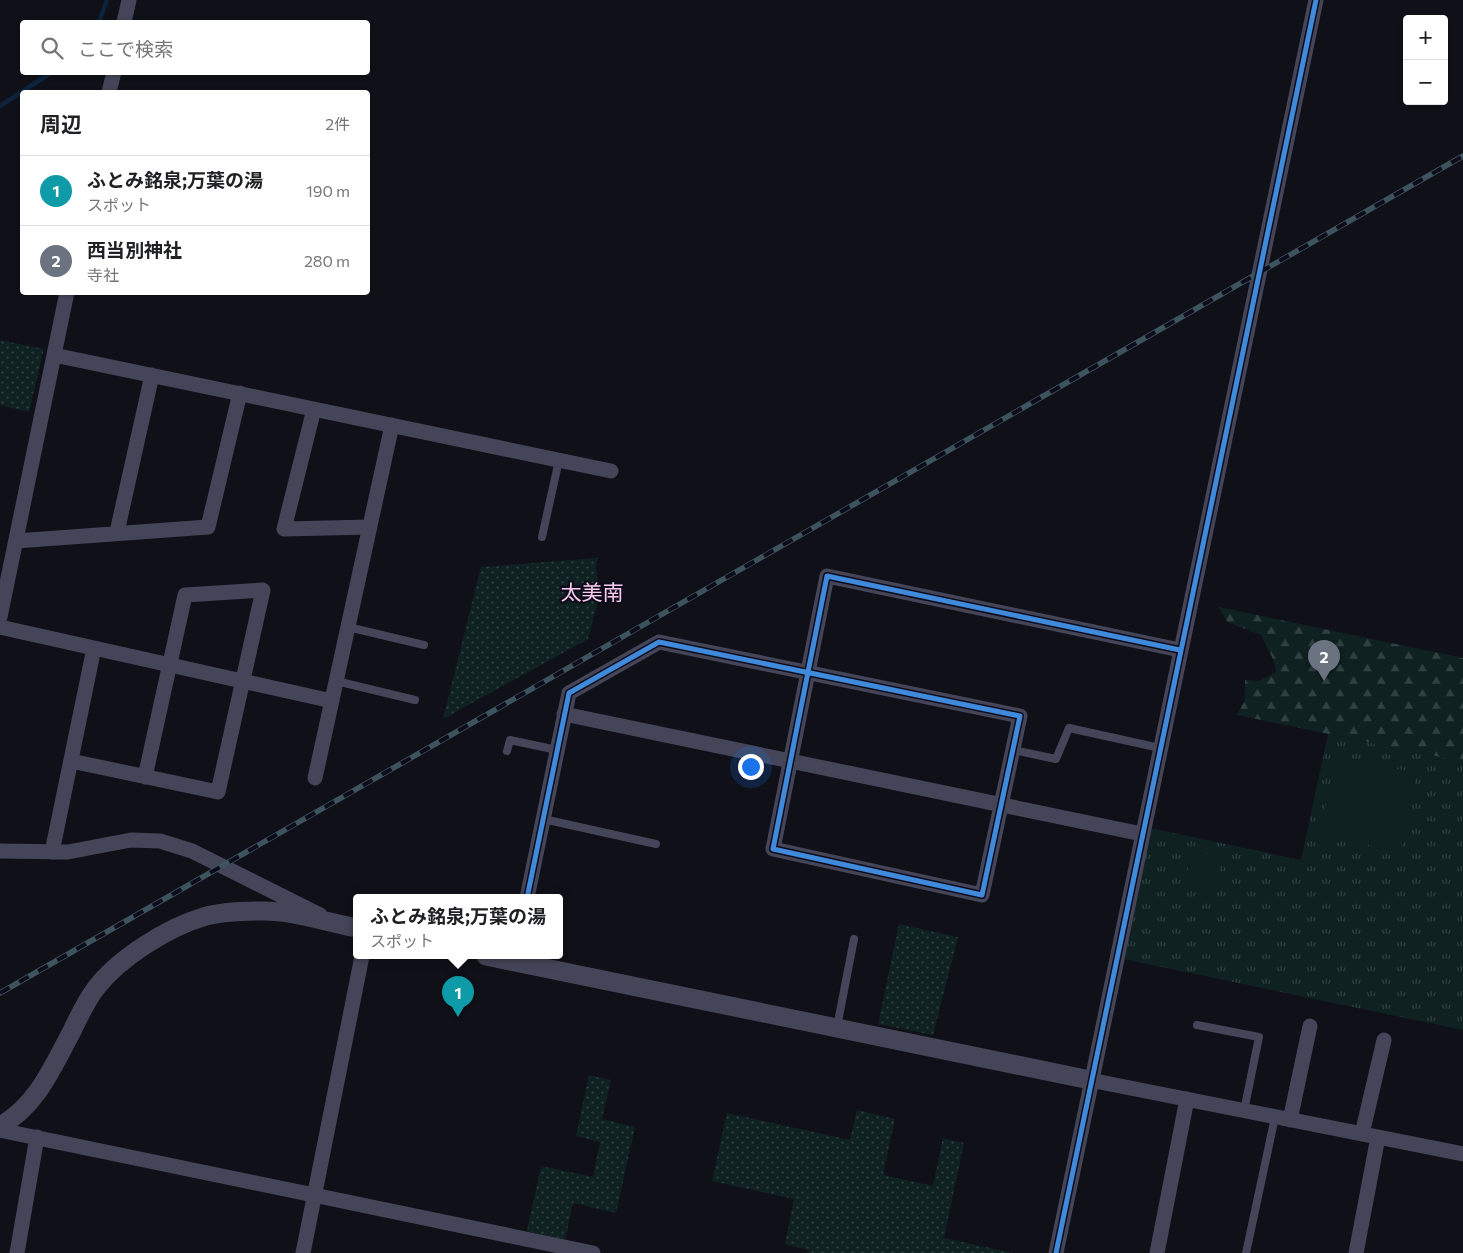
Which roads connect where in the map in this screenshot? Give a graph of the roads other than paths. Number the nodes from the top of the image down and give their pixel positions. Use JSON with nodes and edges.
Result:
{"nodes":[{"id":1,"x":129,"y":0,"type":"edge"},
{"id":2,"x":1316,"y":0,"type":"edge"},
{"id":3,"x":124,"y":20,"type":"edge"},
{"id":4,"x":113,"y":75,"type":"edge"},
{"id":5,"x":110,"y":90,"type":"edge"},
{"id":6,"x":66,"y":295,"type":"edge"},
{"id":7,"x":54,"y":354,"type":"junction"},
{"id":8,"x":152,"y":375,"type":"junction"},
{"id":9,"x":240,"y":393,"type":"junction"},
{"id":10,"x":314,"y":409,"type":"junction"},
{"id":11,"x":392,"y":426,"type":"junction"},
{"id":12,"x":559,"y":460,"type":"junction"},
{"id":13,"x":611,"y":471,"type":"dead end"},
{"id":14,"x":370,"y":527,"type":"junction"},
{"id":15,"x":116,"y":532,"type":"junction"},
{"id":16,"x":542,"y":537,"type":"dead end"},
{"id":17,"x":16,"y":541,"type":"junction"},
{"id":18,"x":0,"y":617,"type":"edge"},
{"id":19,"x":0,"y":626,"type":"edge"},
{"id":20,"x":348,"y":627,"type":"junction"},
{"id":21,"x":424,"y":645,"type":"dead end"},
{"id":22,"x":94,"y":648,"type":"junction"},
{"id":23,"x":1180,"y":650,"type":"junction"},
{"id":24,"x":170,"y":665,"type":"junction"},
{"id":25,"x":806,"y":673,"type":"junction"},
{"id":26,"x":243,"y":681,"type":"junction"},
{"id":27,"x":336,"y":681,"type":"junction"},
{"id":28,"x":415,"y":700,"type":"dead end"},
{"id":29,"x":332,"y":701,"type":"junction"},
{"id":30,"x":564,"y":714,"type":"junction"},
{"id":31,"x":1160,"y":748,"type":"junction"},
{"id":32,"x":507,"y":750,"type":"dead end"},
{"id":33,"x":557,"y":750,"type":"junction"},
{"id":34,"x":1013,"y":750,"type":"junction"},
{"id":35,"x":72,"y":761,"type":"junction"},
{"id":36,"x":791,"y":761,"type":"junction"},
{"id":37,"x":145,"y":777,"type":"junction"},
{"id":38,"x":315,"y":778,"type":"dead end"},
{"id":39,"x":1001,"y":804,"type":"junction"},
{"id":40,"x":542,"y":819,"type":"junction"},
{"id":41,"x":1142,"y":834,"type":"junction"},
{"id":42,"x":656,"y":844,"type":"dead end"},
{"id":43,"x":0,"y":851,"type":"edge"},
{"id":44,"x":52,"y":852,"type":"junction"},
{"id":45,"x":527,"y":894,"type":"edge"},
{"id":46,"x":353,"y":928,"type":"edge"},
{"id":47,"x":353,"y":928,"type":"edge"},
{"id":48,"x":854,"y":939,"type":"dead end"},
{"id":49,"x":361,"y":959,"type":"edge"},
{"id":50,"x":514,"y":959,"type":"edge"},
{"id":51,"x":1197,"y":1025,"type":"dead end"},
{"id":52,"x":1310,"y":1026,"type":"dead end"},
{"id":53,"x":836,"y":1029,"type":"junction"},
{"id":54,"x":1384,"y":1040,"type":"dead end"},
{"id":55,"x":1090,"y":1080,"type":"junction"},
{"id":56,"x":1187,"y":1099,"type":"junction"},
{"id":57,"x":1244,"y":1110,"type":"junction"},
{"id":58,"x":1283,"y":1119,"type":"junction"},
{"id":59,"x":0,"y":1128,"type":"edge"},
{"id":60,"x":1362,"y":1134,"type":"junction"},
{"id":61,"x":37,"y":1137,"type":"junction"},
{"id":62,"x":1378,"y":1137,"type":"junction"},
{"id":63,"x":1463,"y":1154,"type":"edge"},
{"id":64,"x":314,"y":1195,"type":"junction"},
{"id":65,"x":530,"y":1246,"type":"edge"},
{"id":66,"x":16,"y":1253,"type":"edge"},
{"id":67,"x":303,"y":1253,"type":"edge"},
{"id":68,"x":593,"y":1253,"type":"edge"},
{"id":69,"x":1056,"y":1253,"type":"edge"},
{"id":70,"x":1157,"y":1253,"type":"edge"},
{"id":71,"x":1246,"y":1253,"type":"edge"},
{"id":72,"x":1356,"y":1253,"type":"edge"}],
"edges":[{"from":1,"to":3,"type":"street"},
{"from":2,"to":23,"type":"street"},
{"from":4,"to":5,"type":"street"},
{"from":6,"to":7,"type":"street"},
{"from":7,"to":8,"type":"street"},
{"from":7,"to":17,"type":"street"},
{"from":8,"to":9,"type":"street"},
{"from":8,"to":15,"type":"street"},
{"from":9,"to":10,"type":"street"},
{"from":9,"to":15,"type":"street"},
{"from":10,"to":11,"type":"street"},
{"from":10,"to":14,"type":"street"},
{"from":11,"to":12,"type":"street"},
{"from":11,"to":14,"type":"street"},
{"from":12,"to":13,"type":"street"},
{"from":12,"to":16,"type":"lane"},
{"from":14,"to":20,"type":"street"},
{"from":15,"to":17,"type":"street"},
{"from":17,"to":18,"type":"street"},
{"from":19,"to":22,"type":"street"},
{"from":20,"to":21,"type":"lane"},
{"from":20,"to":27,"type":"street"},
{"from":22,"to":24,"type":"street"},
{"from":22,"to":35,"type":"street"},
{"from":23,"to":25,"type":"street"},
{"from":23,"to":31,"type":"street"},
{"from":24,"to":26,"type":"street"},
{"from":24,"to":26,"type":"street"},
{"from":24,"to":37,"type":"street"},
{"from":25,"to":30,"type":"street"},
{"from":25,"to":34,"type":"street"},
{"from":25,"to":36,"type":"street"},
{"from":26,"to":29,"type":"street"},
{"from":26,"to":37,"type":"street"},
{"from":27,"to":28,"type":"lane"},
{"from":27,"to":29,"type":"street"},
{"from":29,"to":38,"type":"street"},
{"from":30,"to":33,"type":"street"},
{"from":30,"to":36,"type":"street"},
{"from":31,"to":34,"type":"lane"},
{"from":31,"to":41,"type":"street"},
{"from":32,"to":33,"type":"lane"},
{"from":33,"to":40,"type":"street"},
{"from":34,"to":39,"type":"street"},
{"from":35,"to":37,"type":"street"},
{"from":35,"to":44,"type":"street"},
{"from":36,"to":39,"type":"street"},
{"from":36,"to":39,"type":"street"},
{"from":39,"to":41,"type":"street"},
{"from":40,"to":42,"type":"lane"},
{"from":40,"to":45,"type":"street"},
{"from":41,"to":55,"type":"street"},
{"from":43,"to":44,"type":"street"},
{"from":44,"to":46,"type":"street"},
{"from":47,"to":59,"type":"street"},
{"from":48,"to":53,"type":"lane"},
{"from":49,"to":64,"type":"street"},
{"from":50,"to":53,"type":"street"},
{"from":51,"to":57,"type":"lane"},
{"from":52,"to":58,"type":"street"},
{"from":53,"to":55,"type":"street"},
{"from":54,"to":60,"type":"street"},
{"from":55,"to":56,"type":"street"},
{"from":55,"to":69,"type":"street"},
{"from":56,"to":57,"type":"street"},
{"from":56,"to":70,"type":"street"},
{"from":57,"to":58,"type":"street"},
{"from":58,"to":60,"type":"street"},
{"from":58,"to":71,"type":"lane"},
{"from":59,"to":61,"type":"street"},
{"from":60,"to":62,"type":"street"},
{"from":61,"to":64,"type":"street"},
{"from":61,"to":66,"type":"street"},
{"from":62,"to":63,"type":"street"},
{"from":62,"to":72,"type":"street"},
{"from":64,"to":65,"type":"street"},
{"from":64,"to":67,"type":"street"},
{"from":65,"to":68,"type":"street"}]}
